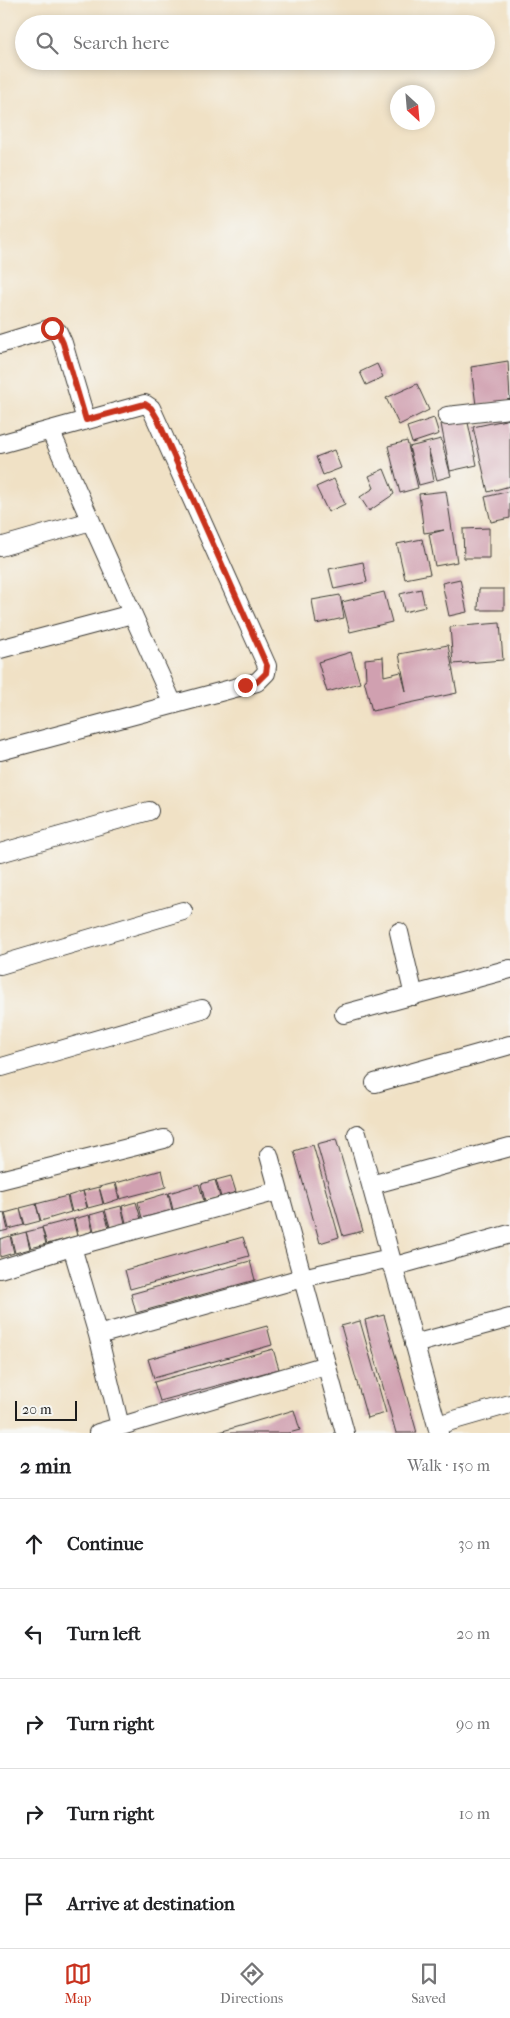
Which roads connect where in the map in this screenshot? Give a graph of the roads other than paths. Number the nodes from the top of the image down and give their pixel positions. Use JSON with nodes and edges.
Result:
{"nodes":[{"id":1,"x":0,"y":344,"type":"edge"},
{"id":2,"x":510,"y":409,"type":"edge"},
{"id":3,"x":447,"y":416,"type":"dead end"},
{"id":4,"x":86,"y":420,"type":"junction"},
{"id":5,"x":50,"y":430,"type":"junction"},
{"id":6,"x":0,"y":444,"type":"edge"},
{"id":7,"x":91,"y":520,"type":"junction"},
{"id":8,"x":0,"y":547,"type":"edge"},
{"id":9,"x":132,"y":614,"type":"junction"},
{"id":10,"x":0,"y":649,"type":"edge"},
{"id":11,"x":173,"y":704,"type":"junction"},
{"id":12,"x":0,"y":751,"type":"edge"},
{"id":13,"x":149,"y":811,"type":"dead end"},
{"id":14,"x":0,"y":853,"type":"edge"},
{"id":15,"x":183,"y":911,"type":"dead end"},
{"id":16,"x":399,"y":932,"type":"dead end"},
{"id":17,"x":0,"y":965,"type":"edge"},
{"id":18,"x":510,"y":969,"type":"edge"},
{"id":19,"x":414,"y":996,"type":"junction"},
{"id":20,"x":202,"y":1009,"type":"dead end"},
{"id":21,"x":344,"y":1014,"type":"dead end"},
{"id":22,"x":510,"y":1045,"type":"edge"},
{"id":23,"x":1,"y":1065,"type":"edge"},
{"id":24,"x":375,"y":1082,"type":"dead end"},
{"id":25,"x":357,"y":1134,"type":"dead end"},
{"id":26,"x":164,"y":1139,"type":"dead end"},
{"id":27,"x":510,"y":1147,"type":"edge"},
{"id":28,"x":269,"y":1155,"type":"dead end"},
{"id":29,"x":0,"y":1180,"type":"edge"},
{"id":30,"x":371,"y":1185,"type":"junction"},
{"id":31,"x":278,"y":1191,"type":"junction"},
{"id":32,"x":510,"y":1234,"type":"edge"},
{"id":33,"x":72,"y":1247,"type":"junction"},
{"id":34,"x":391,"y":1263,"type":"junction"},
{"id":35,"x":0,"y":1269,"type":"edge"},
{"id":36,"x":302,"y":1278,"type":"junction"},
{"id":37,"x":510,"y":1318,"type":"edge"},
{"id":38,"x":98,"y":1335,"type":"junction"},
{"id":39,"x":414,"y":1344,"type":"junction"},
{"id":40,"x":326,"y":1366,"type":"junction"},
{"id":41,"x":510,"y":1404,"type":"edge"},
{"id":42,"x":120,"y":1426,"type":"junction"},
{"id":43,"x":438,"y":1429,"type":"edge"},
{"id":44,"x":98,"y":1433,"type":"edge"},
{"id":45,"x":345,"y":1433,"type":"edge"}],
"edges":[{"from":1,"to":4,"type":"street"},
{"from":2,"to":3,"type":"street"},
{"from":4,"to":5,"type":"street"},
{"from":4,"to":11,"type":"street"},
{"from":5,"to":6,"type":"street"},
{"from":5,"to":7,"type":"street"},
{"from":7,"to":8,"type":"street"},
{"from":7,"to":9,"type":"street"},
{"from":9,"to":10,"type":"street"},
{"from":9,"to":11,"type":"street"},
{"from":11,"to":12,"type":"street"},
{"from":13,"to":14,"type":"street"},
{"from":15,"to":17,"type":"street"},
{"from":16,"to":19,"type":"street"},
{"from":18,"to":19,"type":"street"},
{"from":19,"to":21,"type":"street"},
{"from":20,"to":23,"type":"street"},
{"from":22,"to":24,"type":"street"},
{"from":25,"to":30,"type":"street"},
{"from":26,"to":29,"type":"street"},
{"from":27,"to":30,"type":"street"},
{"from":28,"to":31,"type":"street"},
{"from":30,"to":34,"type":"street"},
{"from":31,"to":33,"type":"street"},
{"from":31,"to":36,"type":"street"},
{"from":32,"to":34,"type":"street"},
{"from":33,"to":35,"type":"street"},
{"from":33,"to":38,"type":"street"},
{"from":34,"to":36,"type":"street"},
{"from":34,"to":39,"type":"street"},
{"from":36,"to":38,"type":"street"},
{"from":36,"to":40,"type":"street"},
{"from":37,"to":39,"type":"street"},
{"from":38,"to":42,"type":"street"},
{"from":39,"to":43,"type":"street"},
{"from":40,"to":42,"type":"street"},
{"from":40,"to":45,"type":"street"},
{"from":41,"to":43,"type":"street"},
{"from":42,"to":44,"type":"street"}]}
